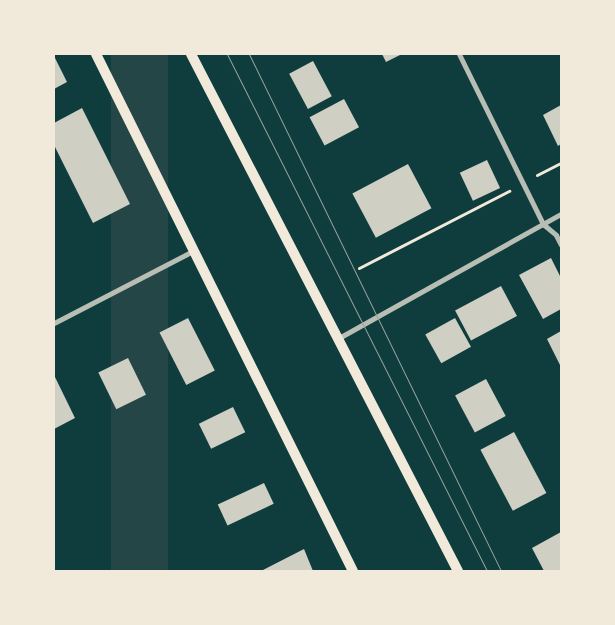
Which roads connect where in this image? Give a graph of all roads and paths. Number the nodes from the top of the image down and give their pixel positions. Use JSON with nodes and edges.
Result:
{"nodes":[{"id":1,"x":96,"y":54,"type":"edge"},
{"id":2,"x":191,"y":54,"type":"edge"},
{"id":3,"x":458,"y":54,"type":"edge"},
{"id":4,"x":561,"y":163,"type":"edge"},
{"id":5,"x":536,"y":176,"type":"dead end"},
{"id":6,"x":506,"y":181,"type":"dead end"},
{"id":7,"x":561,"y":214,"type":"edge"},
{"id":8,"x":543,"y":224,"type":"junction"},
{"id":9,"x":561,"y":245,"type":"edge"},
{"id":10,"x":194,"y":251,"type":"junction"},
{"id":11,"x":359,"y":268,"type":"dead end"},
{"id":12,"x":54,"y":323,"type":"edge"},
{"id":13,"x":336,"y":340,"type":"junction"},
{"id":14,"x":353,"y":571,"type":"edge"},
{"id":15,"x":458,"y":571,"type":"edge"}],
"edges":[{"from":1,"to":10,"type":"main road"},
{"from":2,"to":13,"type":"main road"},
{"from":3,"to":8,"type":"street"},
{"from":4,"to":5,"type":"path"},
{"from":6,"to":11,"type":"path"},
{"from":7,"to":8,"type":"street"},
{"from":8,"to":9,"type":"street"},
{"from":8,"to":13,"type":"street"},
{"from":10,"to":12,"type":"street"},
{"from":10,"to":14,"type":"main road"},
{"from":13,"to":15,"type":"main road"}]}
